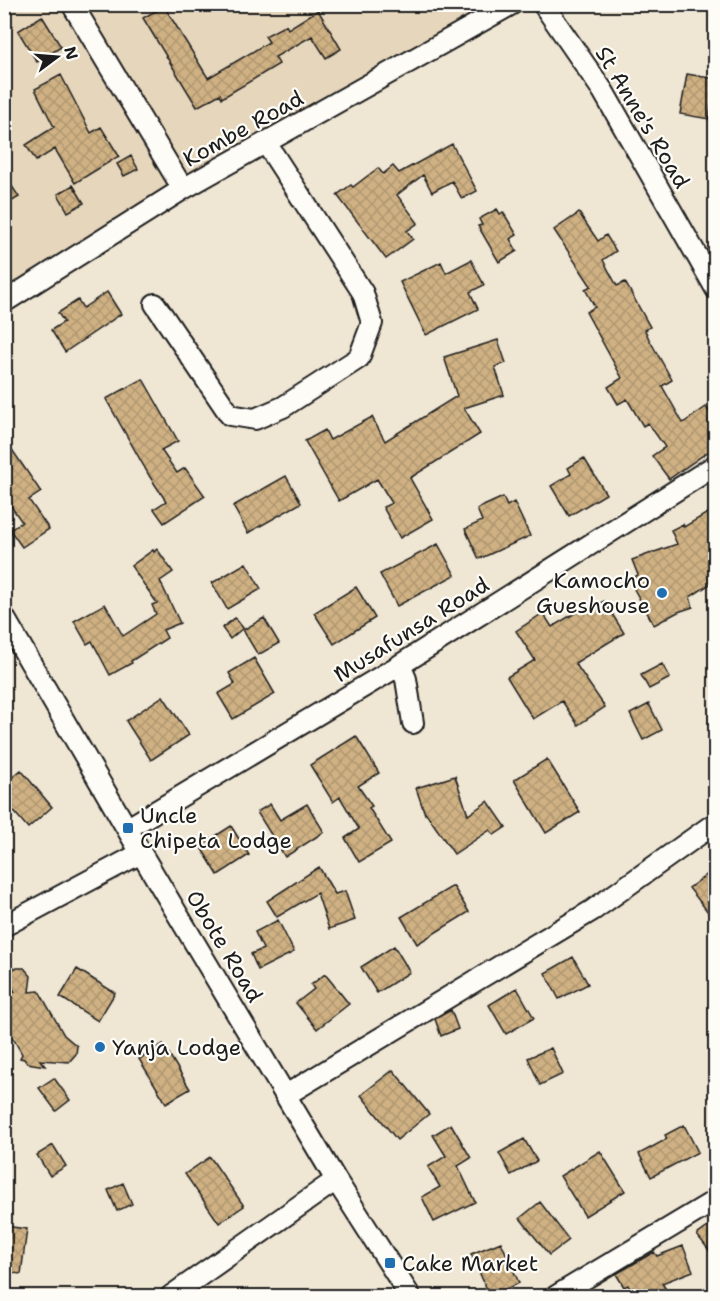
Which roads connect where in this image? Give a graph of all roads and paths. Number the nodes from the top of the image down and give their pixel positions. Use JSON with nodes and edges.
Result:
{"nodes":[{"id":1,"x":72,"y":4,"type":"edge"},
{"id":2,"x":512,"y":4,"type":"edge"},
{"id":3,"x":543,"y":4,"type":"edge"},
{"id":4,"x":266,"y":143,"type":"junction"},
{"id":5,"x":183,"y":189,"type":"junction"},
{"id":6,"x":716,"y":289,"type":"edge"},
{"id":7,"x":4,"y":303,"type":"edge"},
{"id":8,"x":155,"y":304,"type":"dead end"},
{"id":9,"x":716,"y":465,"type":"edge"},
{"id":10,"x":4,"y":617,"type":"edge"},
{"id":11,"x":400,"y":665,"type":"junction"},
{"id":12,"x":413,"y":723,"type":"dead end"},
{"id":13,"x":716,"y":825,"type":"edge"},
{"id":14,"x":128,"y":828,"type":"junction"},
{"id":15,"x":141,"y":853,"type":"junction"},
{"id":16,"x":4,"y":926,"type":"edge"},
{"id":17,"x":286,"y":1095,"type":"junction"},
{"id":18,"x":336,"y":1180,"type":"junction"},
{"id":19,"x":716,"y":1200,"type":"edge"},
{"id":20,"x":171,"y":1296,"type":"edge"},
{"id":21,"x":410,"y":1296,"type":"edge"},
{"id":22,"x":556,"y":1296,"type":"edge"}],
"edges":[{"from":1,"to":5,"type":"street"},
{"from":2,"to":4,"type":"street","name":"Kombe Road"},
{"from":3,"to":6,"type":"street","name":"St Anne's Road"},
{"from":4,"to":5,"type":"street","name":"Kombe Road"},
{"from":4,"to":8,"type":"street"},
{"from":5,"to":7,"type":"street","name":"Kombe Road"},
{"from":9,"to":11,"type":"street","name":"Musafunsa Road"},
{"from":10,"to":14,"type":"street","name":"Obote Road"},
{"from":11,"to":12,"type":"street"},
{"from":11,"to":14,"type":"street","name":"Musafunsa Road"},
{"from":13,"to":17,"type":"street"},
{"from":14,"to":15,"type":"street","name":"Obote Road"},
{"from":15,"to":16,"type":"street"},
{"from":15,"to":17,"type":"street","name":"Obote Road"},
{"from":17,"to":18,"type":"street","name":"Obote Road"},
{"from":18,"to":20,"type":"street"},
{"from":18,"to":21,"type":"street","name":"Obote Road"},
{"from":19,"to":22,"type":"street"}]}
